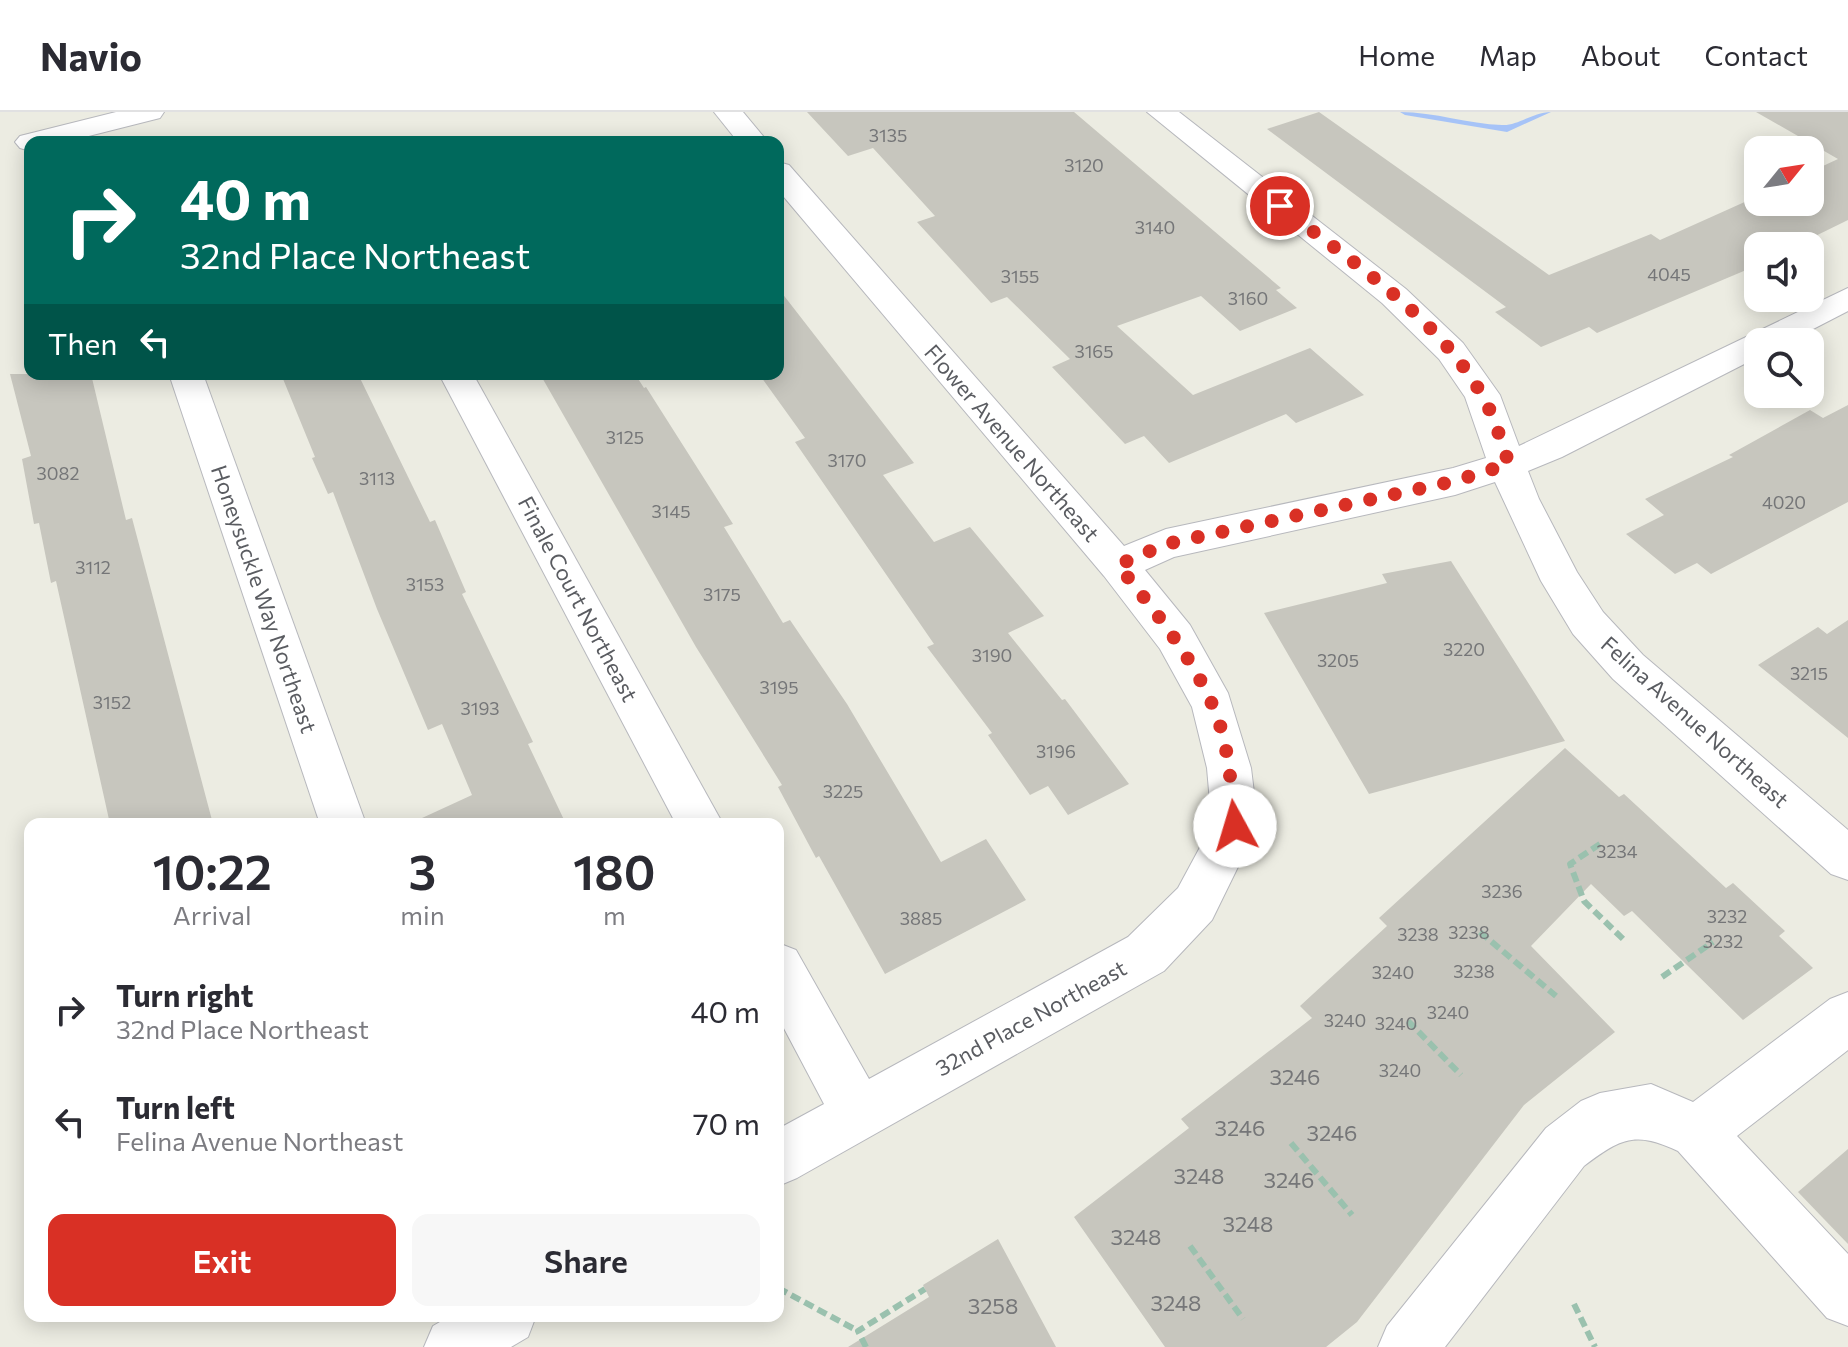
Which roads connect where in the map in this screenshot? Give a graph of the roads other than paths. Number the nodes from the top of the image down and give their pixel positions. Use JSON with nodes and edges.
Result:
{"nodes":[{"id":1,"x":150,"y":112,"type":"edge"},
{"id":2,"x":728,"y":112,"type":"edge"},
{"id":3,"x":1161,"y":112,"type":"edge"},
{"id":4,"x":99,"y":126,"type":"edge"},
{"id":5,"x":56,"y":136,"type":"edge"},
{"id":6,"x":748,"y":136,"type":"edge"},
{"id":7,"x":24,"y":144,"type":"edge"},
{"id":8,"x":0,"y":150,"type":"edge"},
{"id":9,"x":784,"y":178,"type":"edge"},
{"id":10,"x":1848,"y":298,"type":"edge"},
{"id":11,"x":1787,"y":328,"type":"edge"},
{"id":12,"x":1744,"y":350,"type":"edge"},
{"id":13,"x":188,"y":380,"type":"edge"},
{"id":14,"x":459,"y":380,"type":"edge"},
{"id":15,"x":1509,"y":464,"type":"junction"},
{"id":16,"x":1118,"y":565,"type":"junction"},
{"id":17,"x":341,"y":818,"type":"edge"},
{"id":18,"x":697,"y":818,"type":"edge"},
{"id":19,"x":1235,"y":826,"type":"joint"},
{"id":20,"x":1848,"y":859,"type":"edge"},
{"id":21,"x":784,"y":978,"type":"edge"},
{"id":22,"x":1848,"y":1017,"type":"edge"},
{"id":23,"x":858,"y":1113,"type":"junction"},
{"id":24,"x":1697,"y":1132,"type":"junction"},
{"id":25,"x":784,"y":1156,"type":"edge"},
{"id":26,"x":1848,"y":1297,"type":"edge"},
{"id":27,"x":497,"y":1322,"type":"edge"},
{"id":28,"x":454,"y":1347,"type":"edge"},
{"id":29,"x":1408,"y":1347,"type":"edge"}],
"edges":[{"from":1,"to":4,"type":"street"},
{"from":2,"to":6,"type":"street"},
{"from":3,"to":15,"type":"street","name":"Felina Avenue Northeast"},
{"from":4,"to":5,"type":"street"},
{"from":7,"to":8,"type":"street"},
{"from":9,"to":16,"type":"street","name":"Flower Avenue Northeast"},
{"from":10,"to":11,"type":"street"},
{"from":12,"to":15,"type":"street"},
{"from":13,"to":17,"type":"street","name":"Honeysuckle Way Northeast"},
{"from":14,"to":18,"type":"street","name":"Finale Court Northeast"},
{"from":15,"to":16,"type":"street"},
{"from":15,"to":20,"type":"street","name":"Felina Avenue Northeast"},
{"from":16,"to":19,"type":"street","name":"Flower Avenue Northeast"},
{"from":19,"to":23,"type":"street","name":"32nd Place Northeast"},
{"from":21,"to":23,"type":"street"},
{"from":22,"to":24,"type":"street"},
{"from":23,"to":25,"type":"street","name":"32nd Place Northeast"},
{"from":24,"to":26,"type":"street"},
{"from":24,"to":29,"type":"street"},
{"from":27,"to":28,"type":"street"}]}
